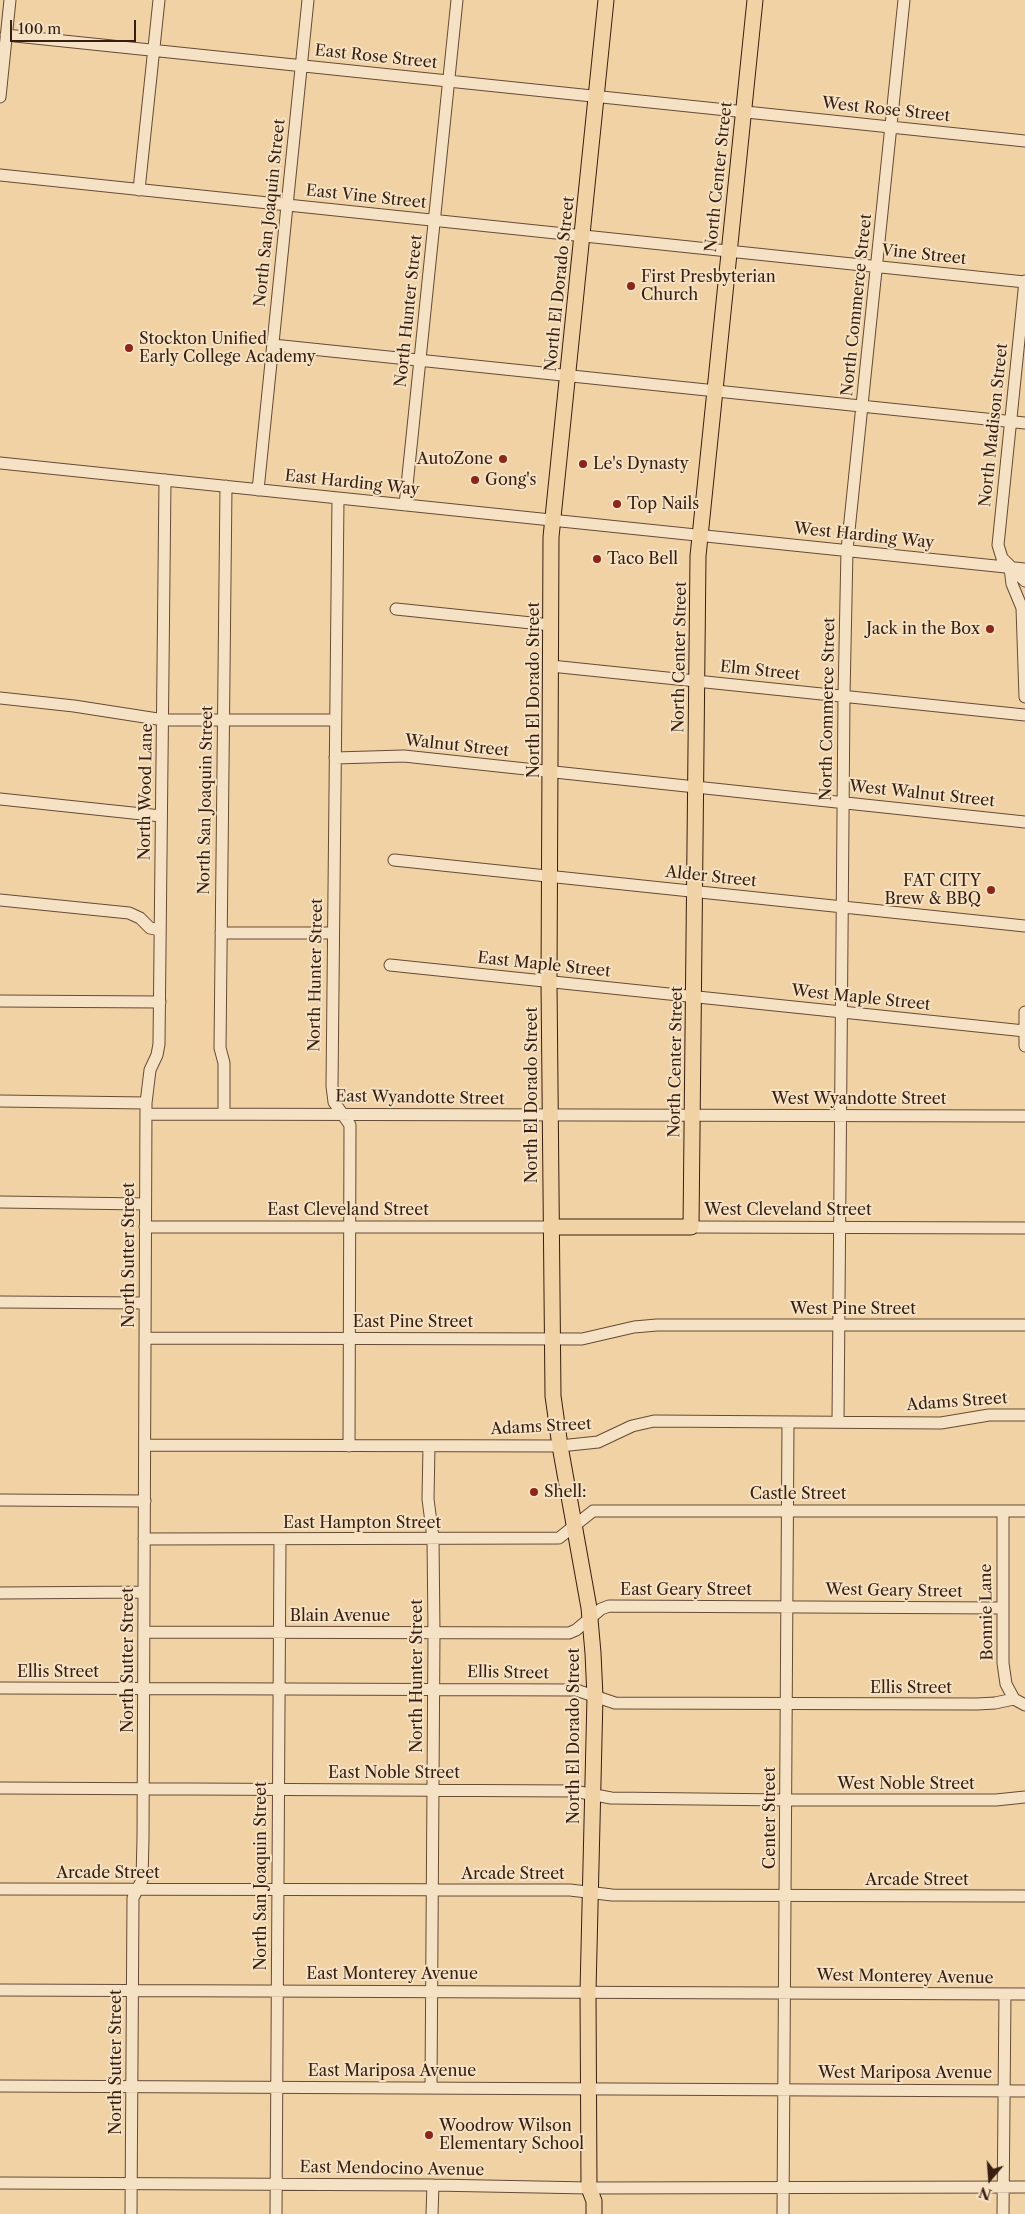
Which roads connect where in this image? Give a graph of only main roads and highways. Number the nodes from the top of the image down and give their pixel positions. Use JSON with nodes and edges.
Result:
{"nodes":[{"id":1,"x":606,"y":0,"type":"edge"},
{"id":2,"x":755,"y":0,"type":"edge"},
{"id":3,"x":550,"y":1227,"type":"junction"},
{"id":4,"x":691,"y":1227,"type":"joint"},
{"id":5,"x":589,"y":2188,"type":"junction"},
{"id":6,"x":584,"y":2214,"type":"edge"},
{"id":7,"x":594,"y":2214,"type":"edge"}],
"edges":[{"from":1,"to":3,"type":"main road","name":"North El Dorado Street"},
{"from":2,"to":4,"type":"main road","name":"North Center Street"},
{"from":3,"to":4,"type":"main road","name":"West Cleveland Street"},
{"from":3,"to":5,"type":"main road","name":"North El Dorado Street"},
{"from":5,"to":6,"type":"main road","name":"North El Dorado Street"},
{"from":5,"to":7,"type":"main road","name":"North El Dorado Street"}]}
